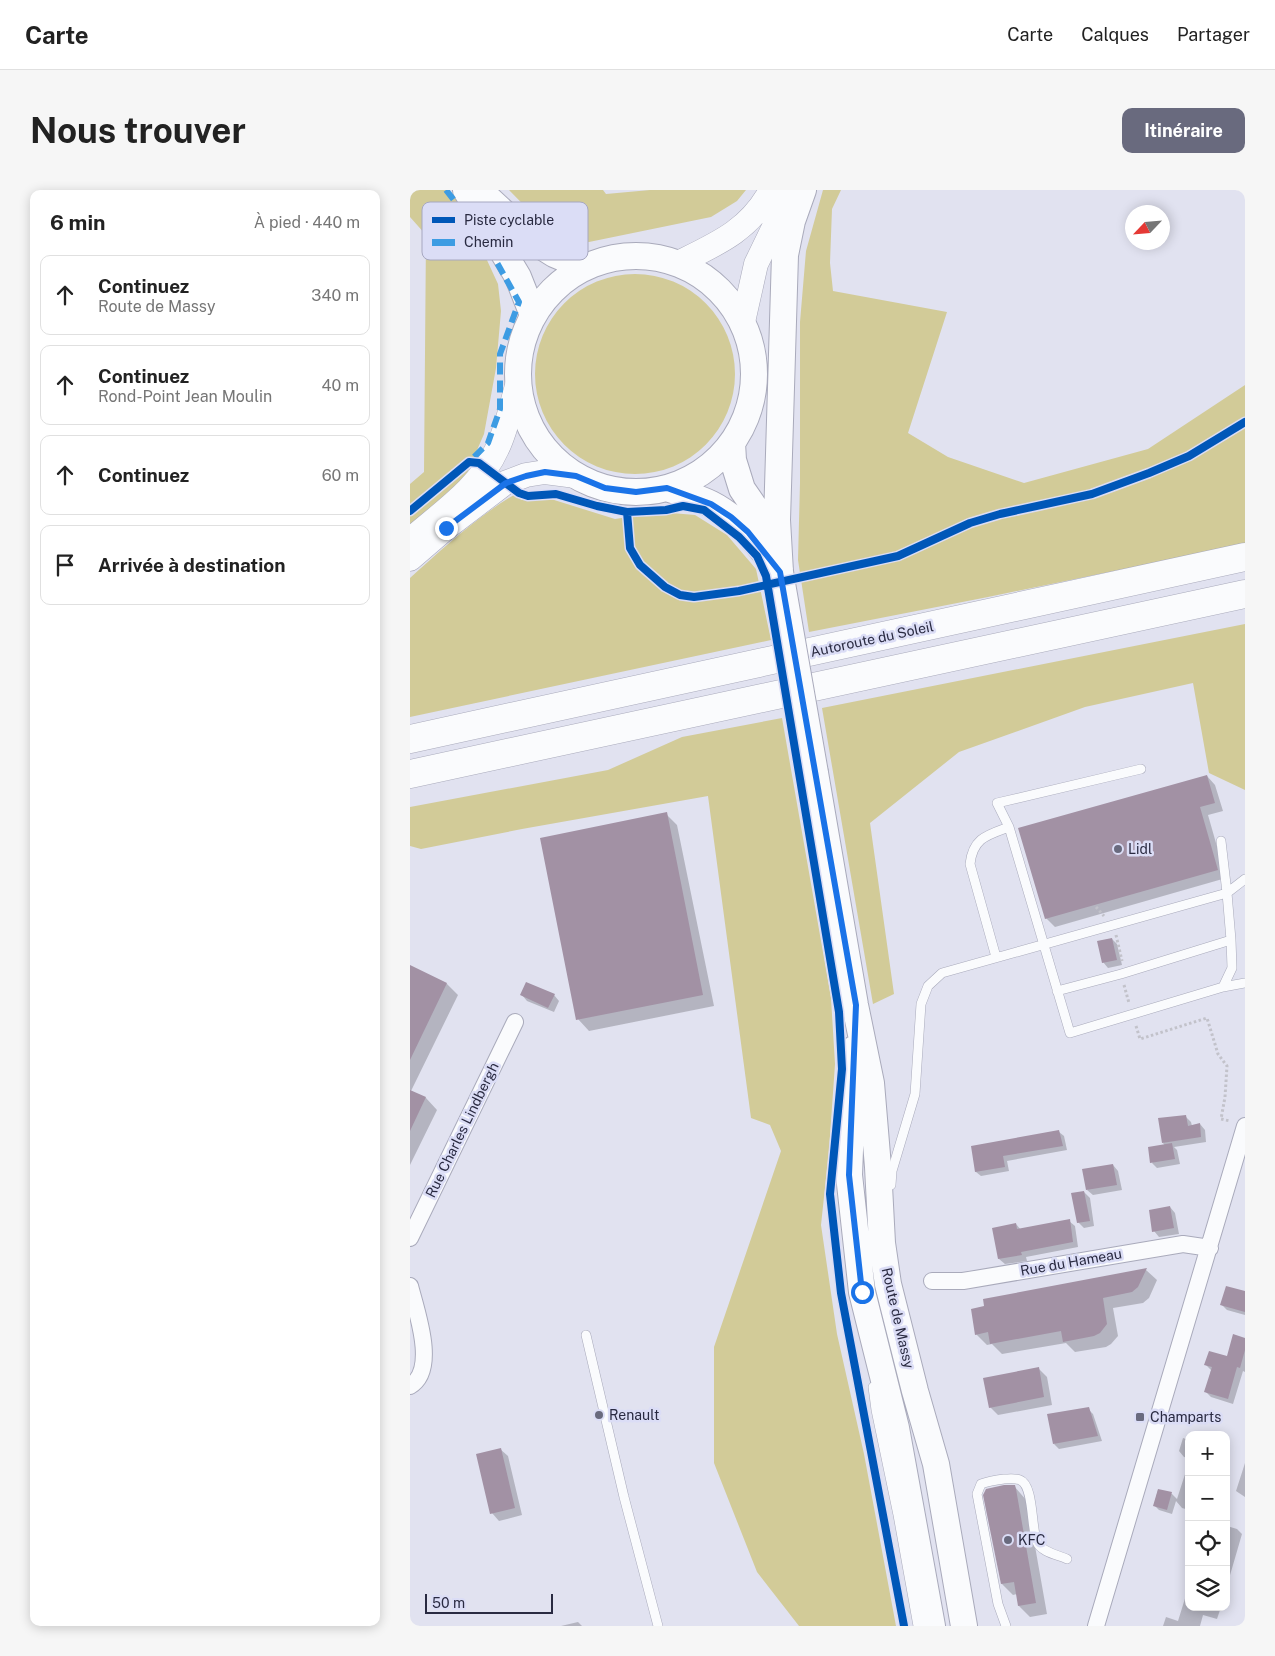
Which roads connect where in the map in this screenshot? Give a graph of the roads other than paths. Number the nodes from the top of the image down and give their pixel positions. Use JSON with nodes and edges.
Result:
{"nodes":[{"id":1,"x":466,"y":190,"type":"edge"},
{"id":2,"x":480,"y":190,"type":"edge"},
{"id":3,"x":770,"y":190,"type":"edge"},
{"id":4,"x":792,"y":190,"type":"edge"},
{"id":5,"x":803,"y":190,"type":"edge"},
{"id":6,"x":473,"y":202,"type":"edge"},
{"id":7,"x":493,"y":202,"type":"edge"},
{"id":8,"x":508,"y":260,"type":"edge"},
{"id":9,"x":570,"y":260,"type":"edge"},
{"id":10,"x":678,"y":262,"type":"junction"},
{"id":11,"x":585,"y":266,"type":"junction"},
{"id":12,"x":533,"y":315,"type":"junction"},
{"id":13,"x":743,"y":322,"type":"junction"},
{"id":14,"x":518,"y":383,"type":"junction"},
{"id":15,"x":732,"y":443,"type":"junction"},
{"id":16,"x":576,"y":476,"type":"junction"},
{"id":17,"x":667,"y":488,"type":"junction"},
{"id":18,"x":410,"y":540,"type":"edge"},
{"id":19,"x":1245,"y":557,"type":"edge"},
{"id":20,"x":410,"y":559,"type":"edge"},
{"id":21,"x":780,"y":572,"type":"junction"},
{"id":22,"x":1245,"y":594,"type":"edge"},
{"id":23,"x":410,"y":739,"type":"edge"},
{"id":24,"x":1141,"y":770,"type":"dead end"},
{"id":25,"x":410,"y":774,"type":"edge"},
{"id":26,"x":1009,"y":828,"type":"junction"},
{"id":27,"x":1221,"y":841,"type":"dead end"},
{"id":28,"x":1245,"y":879,"type":"edge"},
{"id":29,"x":1227,"y":893,"type":"junction"},
{"id":30,"x":1232,"y":940,"type":"junction"},
{"id":31,"x":1043,"y":944,"type":"junction"},
{"id":32,"x":996,"y":957,"type":"junction"},
{"id":33,"x":1245,"y":983,"type":"edge"},
{"id":34,"x":1223,"y":987,"type":"junction"},
{"id":35,"x":1057,"y":991,"type":"junction"},
{"id":36,"x":856,"y":1005,"type":"junction"},
{"id":37,"x":514,"y":1022,"type":"dead end"},
{"id":38,"x":1241,"y":1125,"type":"edge"},
{"id":39,"x":410,"y":1238,"type":"edge"},
{"id":40,"x":882,"y":1243,"type":"junction"},
{"id":41,"x":1210,"y":1248,"type":"junction"},
{"id":42,"x":932,"y":1281,"type":"dead end"},
{"id":43,"x":410,"y":1286,"type":"edge"},
{"id":44,"x":862,"y":1292,"type":"junction"},
{"id":45,"x":586,"y":1335,"type":"dead end"},
{"id":46,"x":872,"y":1371,"type":"dead end"},
{"id":47,"x":873,"y":1380,"type":"dead end"},
{"id":48,"x":410,"y":1386,"type":"edge"},
{"id":49,"x":1067,"y":1559,"type":"dead end"},
{"id":50,"x":658,"y":1626,"type":"edge"},
{"id":51,"x":918,"y":1626,"type":"edge"},
{"id":52,"x":932,"y":1626,"type":"edge"},
{"id":53,"x":964,"y":1626,"type":"edge"},
{"id":54,"x":1006,"y":1626,"type":"edge"},
{"id":55,"x":1096,"y":1626,"type":"edge"}],
"edges":[{"from":1,"to":6,"type":"main road"},
{"from":2,"to":7,"type":"main road"},
{"from":3,"to":10,"type":"main road"},
{"from":4,"to":13,"type":"main road"},
{"from":5,"to":21,"type":"main road"},
{"from":8,"to":12,"type":"main road"},
{"from":9,"to":11,"type":"main road"},
{"from":10,"to":11,"type":"main road"},
{"from":10,"to":13,"type":"main road"},
{"from":11,"to":12,"type":"main road"},
{"from":12,"to":14,"type":"main road"},
{"from":13,"to":15,"type":"main road"},
{"from":14,"to":16,"type":"main road"},
{"from":14,"to":18,"type":"main road"},
{"from":15,"to":17,"type":"main road"},
{"from":15,"to":21,"type":"main road","name":"Route de Massy"},
{"from":16,"to":17,"type":"main road"},
{"from":16,"to":20,"type":"main road"},
{"from":17,"to":21,"type":"main road","name":"Route de Massy"},
{"from":19,"to":23,"type":"highway","name":"Autoroute du Soleil"},
{"from":21,"to":36,"type":"main road","name":"Route de Massy","bridge":true},
{"from":22,"to":25,"type":"highway"},
{"from":24,"to":26,"type":"lane"},
{"from":26,"to":31,"type":"lane"},
{"from":26,"to":32,"type":"lane"},
{"from":27,"to":29,"type":"lane"},
{"from":28,"to":29,"type":"lane"},
{"from":29,"to":30,"type":"lane"},
{"from":29,"to":31,"type":"lane"},
{"from":30,"to":34,"type":"lane"},
{"from":30,"to":35,"type":"lane"},
{"from":31,"to":32,"type":"lane"},
{"from":31,"to":35,"type":"lane"},
{"from":32,"to":40,"type":"lane"},
{"from":33,"to":34,"type":"lane"},
{"from":34,"to":35,"type":"lane"},
{"from":36,"to":40,"type":"main road","name":"Route de Massy"},
{"from":36,"to":44,"type":"main road","name":"Route de Massy"},
{"from":37,"to":39,"type":"street","name":"Rue Charles Lindbergh"},
{"from":38,"to":41,"type":"street"},
{"from":40,"to":53,"type":"main road","name":"Route de Massy"},
{"from":41,"to":42,"type":"street","name":"Rue du Hameau"},
{"from":41,"to":55,"type":"street"},
{"from":43,"to":48,"type":"street"},
{"from":44,"to":46,"type":"lane"},
{"from":44,"to":52,"type":"main road","name":"Route de Massy"},
{"from":45,"to":50,"type":"lane"},
{"from":47,"to":51,"type":"lane"},
{"from":49,"to":54,"type":"lane"}]}
